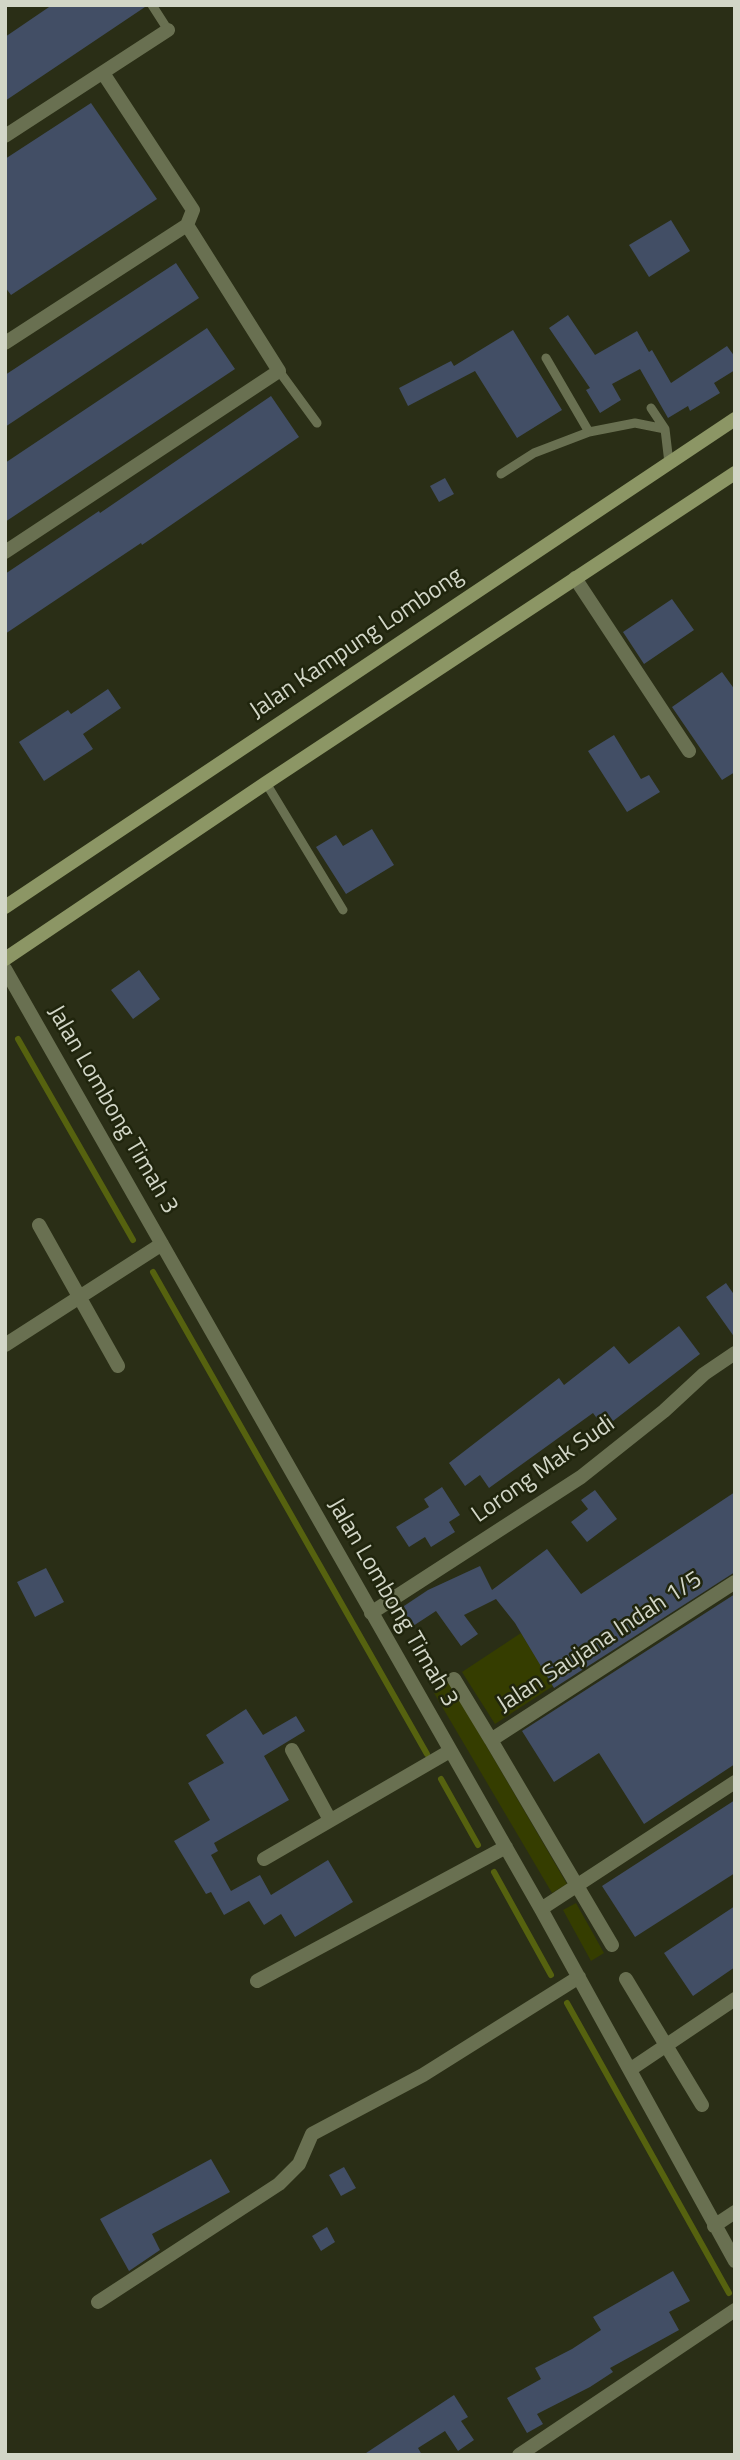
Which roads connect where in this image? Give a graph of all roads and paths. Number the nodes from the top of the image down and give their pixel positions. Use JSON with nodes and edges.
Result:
{"nodes":[{"id":1,"x":152,"y":5,"type":"edge"},
{"id":2,"x":168,"y":30,"type":"joint"},
{"id":3,"x":103,"y":73,"type":"junction"},
{"id":4,"x":5,"y":136,"type":"edge"},
{"id":5,"x":187,"y":225,"type":"junction"},
{"id":6,"x":5,"y":343,"type":"edge"},
{"id":7,"x":545,"y":358,"type":"dead end"},
{"id":8,"x":279,"y":371,"type":"junction"},
{"id":9,"x":651,"y":408,"type":"dead end"},
{"id":10,"x":735,"y":419,"type":"edge"},
{"id":11,"x":317,"y":423,"type":"dead end"},
{"id":12,"x":665,"y":429,"type":"junction"},
{"id":13,"x":589,"y":432,"type":"junction"},
{"id":14,"x":669,"y":463,"type":"junction"},
{"id":15,"x":735,"y":473,"type":"edge"},
{"id":16,"x":501,"y":474,"type":"dead end"},
{"id":17,"x":5,"y":552,"type":"edge"},
{"id":18,"x":575,"y":578,"type":"junction"},
{"id":19,"x":689,"y":751,"type":"dead end"},
{"id":20,"x":266,"y":783,"type":"junction"},
{"id":21,"x":5,"y":907,"type":"edge"},
{"id":22,"x":343,"y":910,"type":"dead end"},
{"id":23,"x":5,"y":959,"type":"edge"},
{"id":24,"x":5,"y":969,"type":"edge"},
{"id":25,"x":39,"y":1225,"type":"dead end"},
{"id":26,"x":162,"y":1244,"type":"junction"},
{"id":27,"x":79,"y":1297,"type":"junction"},
{"id":28,"x":5,"y":1345,"type":"edge"},
{"id":29,"x":735,"y":1353,"type":"edge"},
{"id":30,"x":118,"y":1366,"type":"dead end"},
{"id":31,"x":735,"y":1583,"type":"edge"},
{"id":32,"x":371,"y":1613,"type":"junction"},
{"id":33,"x":454,"y":1679,"type":"dead end"},
{"id":34,"x":491,"y":1740,"type":"junction"},
{"id":35,"x":292,"y":1750,"type":"dead end"},
{"id":36,"x":450,"y":1751,"type":"junction"},
{"id":37,"x":735,"y":1782,"type":"edge"},
{"id":38,"x":330,"y":1820,"type":"junction"},
{"id":39,"x":506,"y":1847,"type":"junction"},
{"id":40,"x":264,"y":1859,"type":"dead end"},
{"id":41,"x":577,"y":1886,"type":"junction"},
{"id":42,"x":541,"y":1909,"type":"junction"},
{"id":43,"x":612,"y":1945,"type":"dead end"},
{"id":44,"x":579,"y":1977,"type":"junction"},
{"id":45,"x":626,"y":1979,"type":"dead end"},
{"id":46,"x":257,"y":1981,"type":"dead end"},
{"id":47,"x":735,"y":1999,"type":"edge"},
{"id":48,"x":666,"y":2046,"type":"junction"},
{"id":49,"x":631,"y":2069,"type":"junction"},
{"id":50,"x":702,"y":2105,"type":"dead end"},
{"id":51,"x":735,"y":2212,"type":"edge"},
{"id":52,"x":714,"y":2226,"type":"junction"},
{"id":53,"x":735,"y":2262,"type":"edge"},
{"id":54,"x":98,"y":2302,"type":"dead end"},
{"id":55,"x":735,"y":2310,"type":"edge"},
{"id":56,"x":519,"y":2455,"type":"edge"}],
"edges":[{"from":1,"to":2,"type":"lane"},
{"from":2,"to":3,"type":"street"},
{"from":3,"to":4,"type":"street"},
{"from":3,"to":5,"type":"street"},
{"from":5,"to":6,"type":"street"},
{"from":5,"to":8,"type":"street"},
{"from":7,"to":13,"type":"lane"},
{"from":8,"to":11,"type":"lane"},
{"from":8,"to":17,"type":"street"},
{"from":9,"to":12,"type":"lane"},
{"from":10,"to":14,"type":"street","name":"Jalan Kampung Lombong"},
{"from":12,"to":13,"type":"lane"},
{"from":12,"to":14,"type":"lane"},
{"from":13,"to":16,"type":"lane"},
{"from":14,"to":21,"type":"street","name":"Jalan Kampung Lombong"},
{"from":15,"to":18,"type":"street"},
{"from":18,"to":19,"type":"street"},
{"from":18,"to":20,"type":"street"},
{"from":20,"to":22,"type":"lane"},
{"from":20,"to":23,"type":"street"},
{"from":24,"to":26,"type":"street","name":"Jalan Lombong Timah 3"},
{"from":25,"to":27,"type":"street"},
{"from":26,"to":27,"type":"street"},
{"from":26,"to":32,"type":"street","name":"Jalan Lombong Timah 3"},
{"from":27,"to":28,"type":"street"},
{"from":27,"to":30,"type":"street"},
{"from":29,"to":32,"type":"street","name":"Lorong Mak Sudi"},
{"from":31,"to":34,"type":"street","name":"Jalan Saujana Indah 1/5"},
{"from":32,"to":36,"type":"street","name":"Jalan Lombong Timah 3"},
{"from":33,"to":34,"type":"street"},
{"from":34,"to":41,"type":"street","name":"Jalan Saujana Indah 1/5"},
{"from":35,"to":38,"type":"street"},
{"from":36,"to":38,"type":"street"},
{"from":36,"to":39,"type":"street","name":"Jalan Lombong Timah 3"},
{"from":37,"to":41,"type":"street"},
{"from":38,"to":40,"type":"street"},
{"from":39,"to":42,"type":"street","name":"Jalan Lombong Timah 3"},
{"from":39,"to":46,"type":"street"},
{"from":41,"to":42,"type":"street"},
{"from":41,"to":43,"type":"street","name":"Jalan Saujana Indah 1/5"},
{"from":42,"to":44,"type":"street","name":"Jalan Lombong Timah 3"},
{"from":44,"to":49,"type":"street","name":"Jalan Lombong Timah 3"},
{"from":44,"to":54,"type":"street"},
{"from":45,"to":48,"type":"street"},
{"from":47,"to":48,"type":"street"},
{"from":48,"to":49,"type":"street"},
{"from":48,"to":50,"type":"street"},
{"from":49,"to":52,"type":"street","name":"Jalan Lombong Timah 3"},
{"from":51,"to":52,"type":"street"},
{"from":52,"to":53,"type":"street","name":"Jalan Lombong Timah 3"},
{"from":55,"to":56,"type":"street"}]}
